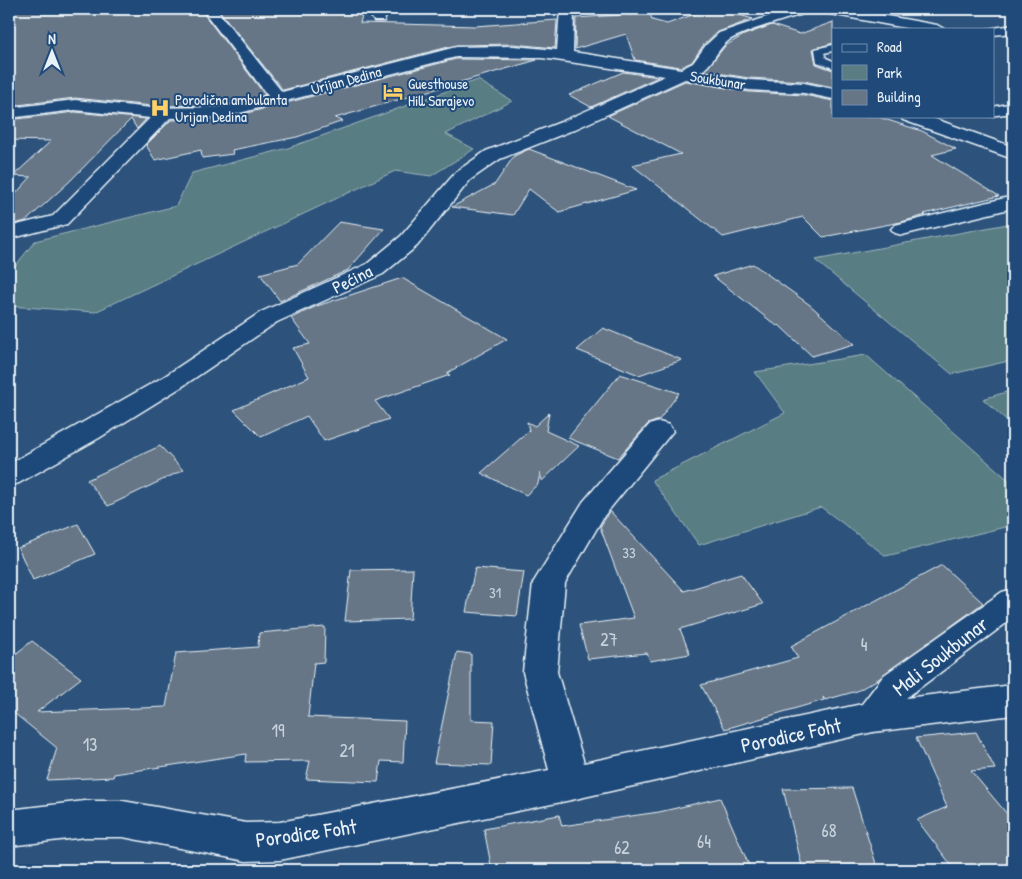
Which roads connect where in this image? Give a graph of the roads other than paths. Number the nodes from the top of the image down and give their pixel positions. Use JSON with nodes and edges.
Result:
{"nodes":[{"id":1,"x":209,"y":9,"type":"edge"},
{"id":2,"x":567,"y":9,"type":"edge"},
{"id":3,"x":803,"y":9,"type":"edge"},
{"id":4,"x":825,"y":9,"type":"edge"},
{"id":5,"x":931,"y":28,"type":"edge"},
{"id":6,"x":1013,"y":29,"type":"edge"},
{"id":7,"x":994,"y":30,"type":"edge"},
{"id":8,"x":832,"y":48,"type":"edge"},
{"id":9,"x":564,"y":55,"type":"junction"},
{"id":10,"x":832,"y":64,"type":"edge"},
{"id":11,"x":683,"y":74,"type":"junction"},
{"id":12,"x":832,"y":94,"type":"edge"},
{"id":13,"x":279,"y":99,"type":"junction"},
{"id":14,"x":1013,"y":108,"type":"edge"},
{"id":15,"x":994,"y":112,"type":"edge"},
{"id":16,"x":9,"y":113,"type":"edge"},
{"id":17,"x":165,"y":113,"type":"junction"},
{"id":18,"x":916,"y":118,"type":"edge"},
{"id":19,"x":961,"y":118,"type":"dead end"},
{"id":20,"x":933,"y":123,"type":"junction"},
{"id":21,"x":1013,"y":153,"type":"edge"},
{"id":22,"x":1013,"y":202,"type":"edge"},
{"id":23,"x":902,"y":229,"type":"dead end"},
{"id":24,"x":9,"y":233,"type":"edge"},
{"id":25,"x":659,"y":431,"type":"dead end"},
{"id":26,"x":9,"y":476,"type":"edge"},
{"id":27,"x":1013,"y":601,"type":"edge"},
{"id":28,"x":1013,"y":700,"type":"edge"},
{"id":29,"x":872,"y":717,"type":"junction"},
{"id":30,"x":572,"y":783,"type":"junction"},
{"id":31,"x":9,"y":828,"type":"edge"}],
"edges":[{"from":1,"to":13,"type":"street"},
{"from":2,"to":9,"type":"street"},
{"from":3,"to":11,"type":"street","name":"Soukbunar"},
{"from":4,"to":5,"type":"street"},
{"from":6,"to":7,"type":"street"},
{"from":8,"to":10,"type":"lane"},
{"from":9,"to":11,"type":"street","name":"Urijan Dedina"},
{"from":9,"to":13,"type":"street","name":"Urijan Dedina"},
{"from":11,"to":12,"type":"street","name":"Soukbunar"},
{"from":11,"to":26,"type":"street","name":"Pećina"},
{"from":13,"to":17,"type":"street","name":"Urijan Dedina"},
{"from":14,"to":15,"type":"street"},
{"from":16,"to":17,"type":"street","name":"Urijan Dedina"},
{"from":17,"to":24,"type":"street"},
{"from":18,"to":20,"type":"street"},
{"from":19,"to":20,"type":"street"},
{"from":20,"to":21,"type":"street"},
{"from":22,"to":23,"type":"street"},
{"from":25,"to":30,"type":"street"},
{"from":27,"to":29,"type":"street","name":"Mali Soukbunar"},
{"from":28,"to":29,"type":"street","name":"Porodice Foht"},
{"from":29,"to":30,"type":"street","name":"Porodice Foht"},
{"from":30,"to":31,"type":"street","name":"Porodice Foht"}]}
